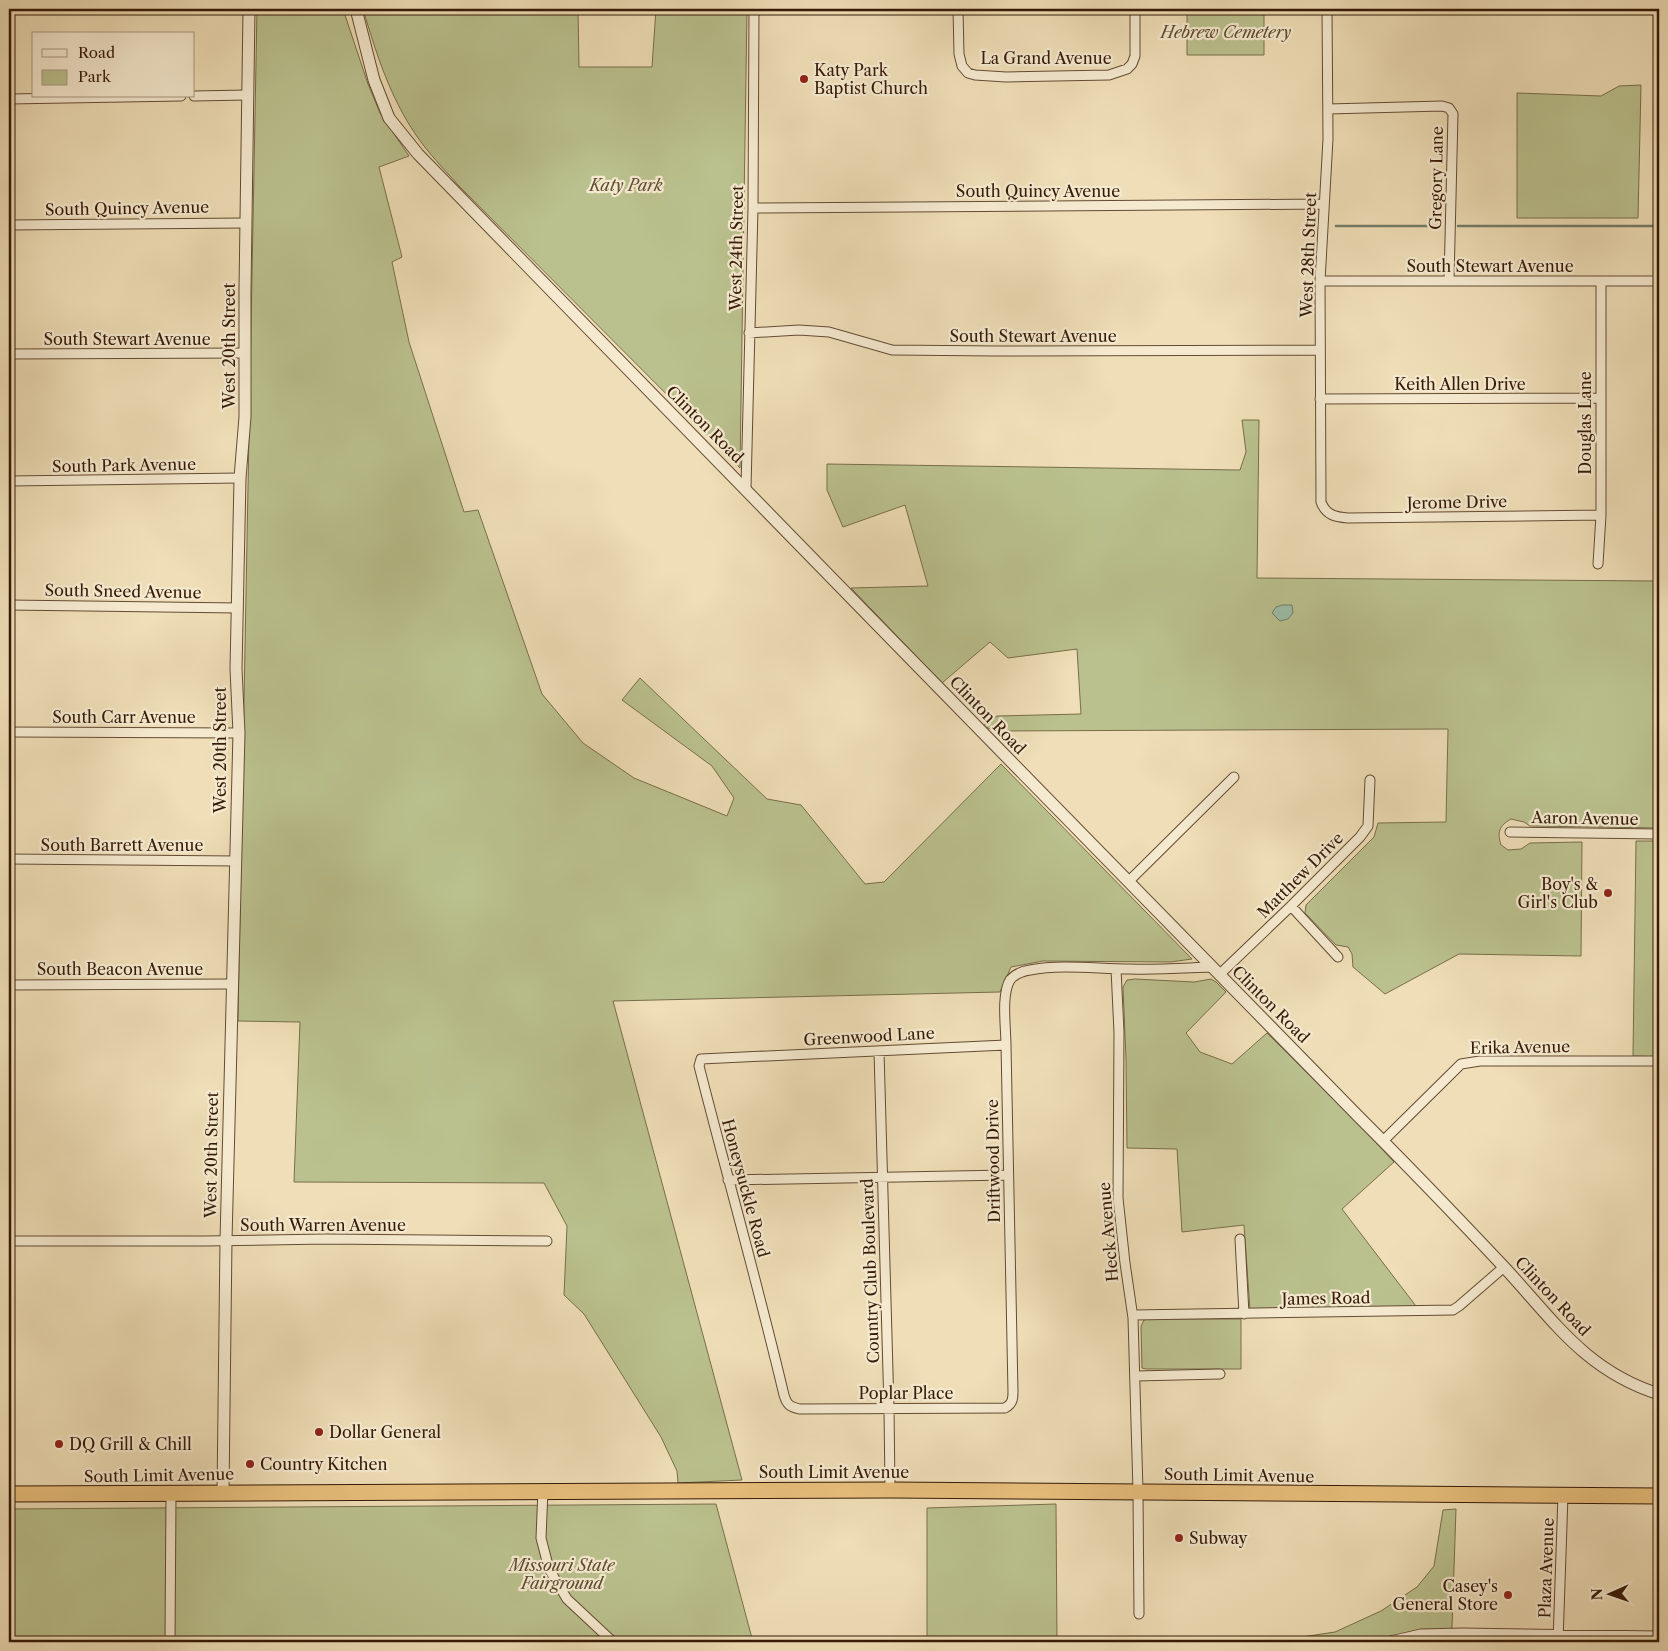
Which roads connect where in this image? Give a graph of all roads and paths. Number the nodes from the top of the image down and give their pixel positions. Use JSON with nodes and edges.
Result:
{"nodes":[{"id":1,"x":249,"y":9,"type":"edge"},
{"id":2,"x":356,"y":9,"type":"edge"},
{"id":3,"x":754,"y":9,"type":"edge"},
{"id":4,"x":958,"y":9,"type":"edge"},
{"id":5,"x":1134,"y":9,"type":"edge"},
{"id":6,"x":1327,"y":9,"type":"edge"},
{"id":7,"x":247,"y":95,"type":"junction"},
{"id":8,"x":195,"y":96,"type":"edge"},
{"id":9,"x":66,"y":98,"type":"edge"},
{"id":10,"x":9,"y":99,"type":"edge"},
{"id":11,"x":1328,"y":109,"type":"junction"},
{"id":12,"x":1324,"y":204,"type":"junction"},
{"id":13,"x":753,"y":208,"type":"junction"},
{"id":14,"x":246,"y":223,"type":"junction"},
{"id":15,"x":9,"y":225,"type":"edge"},
{"id":16,"x":1320,"y":281,"type":"junction"},
{"id":17,"x":1449,"y":281,"type":"junction"},
{"id":18,"x":1601,"y":281,"type":"junction"},
{"id":19,"x":1659,"y":281,"type":"edge"},
{"id":20,"x":749,"y":333,"type":"junction"},
{"id":21,"x":1320,"y":350,"type":"junction"},
{"id":22,"x":245,"y":353,"type":"junction"},
{"id":23,"x":9,"y":354,"type":"edge"},
{"id":24,"x":1600,"y":398,"type":"junction"},
{"id":25,"x":1320,"y":399,"type":"junction"},
{"id":26,"x":240,"y":478,"type":"junction"},
{"id":27,"x":9,"y":481,"type":"edge"},
{"id":28,"x":746,"y":488,"type":"junction"},
{"id":29,"x":1321,"y":502,"type":"joint"},
{"id":30,"x":1601,"y":515,"type":"junction"},
{"id":31,"x":1598,"y":564,"type":"dead end"},
{"id":32,"x":9,"y":605,"type":"edge"},
{"id":33,"x":238,"y":608,"type":"junction"},
{"id":34,"x":9,"y":732,"type":"edge"},
{"id":35,"x":238,"y":733,"type":"junction"},
{"id":36,"x":1234,"y":778,"type":"dead end"},
{"id":37,"x":1370,"y":780,"type":"dead end"},
{"id":38,"x":1510,"y":832,"type":"dead end"},
{"id":39,"x":1659,"y":834,"type":"edge"},
{"id":40,"x":9,"y":859,"type":"edge"},
{"id":41,"x":236,"y":861,"type":"junction"},
{"id":42,"x":1128,"y":882,"type":"junction"},
{"id":43,"x":1291,"y":906,"type":"junction"},
{"id":44,"x":1338,"y":957,"type":"dead end"},
{"id":45,"x":1116,"y":969,"type":"junction"},
{"id":46,"x":1215,"y":971,"type":"junction"},
{"id":47,"x":9,"y":984,"type":"edge"},
{"id":48,"x":231,"y":984,"type":"junction"},
{"id":49,"x":1006,"y":1045,"type":"junction"},
{"id":50,"x":879,"y":1051,"type":"junction"},
{"id":51,"x":733,"y":1057,"type":"joint"},
{"id":52,"x":1659,"y":1062,"type":"edge"},
{"id":53,"x":1383,"y":1141,"type":"junction"},
{"id":54,"x":1008,"y":1176,"type":"junction"},
{"id":55,"x":882,"y":1178,"type":"junction"},
{"id":56,"x":728,"y":1180,"type":"junction"},
{"id":57,"x":1240,"y":1239,"type":"dead end"},
{"id":58,"x":226,"y":1240,"type":"junction"},
{"id":59,"x":9,"y":1241,"type":"edge"},
{"id":60,"x":547,"y":1241,"type":"dead end"},
{"id":61,"x":1504,"y":1267,"type":"junction"},
{"id":62,"x":1244,"y":1314,"type":"junction"},
{"id":63,"x":1133,"y":1315,"type":"junction"},
{"id":64,"x":1012,"y":1341,"type":"joint"},
{"id":65,"x":774,"y":1356,"type":"joint"},
{"id":66,"x":1220,"y":1374,"type":"dead end"},
{"id":67,"x":1136,"y":1376,"type":"junction"},
{"id":68,"x":1659,"y":1394,"type":"edge"},
{"id":69,"x":889,"y":1408,"type":"junction"},
{"id":70,"x":543,"y":1490,"type":"junction"},
{"id":71,"x":890,"y":1490,"type":"junction"},
{"id":72,"x":1138,"y":1491,"type":"junction"},
{"id":73,"x":223,"y":1492,"type":"junction"},
{"id":74,"x":170,"y":1493,"type":"junction"},
{"id":75,"x":9,"y":1494,"type":"edge"},
{"id":76,"x":1563,"y":1495,"type":"junction"},
{"id":77,"x":1659,"y":1496,"type":"edge"},
{"id":78,"x":1139,"y":1614,"type":"dead end"},
{"id":79,"x":1659,"y":1636,"type":"edge"},
{"id":80,"x":1444,"y":1638,"type":"edge"},
{"id":81,"x":1558,"y":1638,"type":"edge"},
{"id":82,"x":170,"y":1642,"type":"edge"},
{"id":83,"x":613,"y":1642,"type":"edge"},
{"id":84,"x":1386,"y":1642,"type":"edge"}],
"edges":[{"from":1,"to":7,"type":"street","name":"West 20th Street"},
{"from":2,"to":28,"type":"street","name":"Clinton Road"},
{"from":3,"to":13,"type":"street","name":"West 24th Street"},
{"from":4,"to":5,"type":"street","name":"La Grand Avenue"},
{"from":6,"to":11,"type":"street","name":"West 28th Street"},
{"from":7,"to":8,"type":"street"},
{"from":7,"to":14,"type":"street","name":"West 20th Street"},
{"from":9,"to":10,"type":"street"},
{"from":11,"to":12,"type":"street","name":"West 28th Street"},
{"from":11,"to":17,"type":"street","name":"Gregory Lane"},
{"from":12,"to":13,"type":"street","name":"South Quincy Avenue"},
{"from":12,"to":16,"type":"street","name":"West 28th Street"},
{"from":13,"to":20,"type":"street","name":"West 24th Street"},
{"from":14,"to":15,"type":"street","name":"South Quincy Avenue"},
{"from":14,"to":22,"type":"street","name":"West 20th Street"},
{"from":16,"to":17,"type":"street","name":"South Stewart Avenue"},
{"from":16,"to":21,"type":"street","name":"West 28th Street"},
{"from":17,"to":18,"type":"street","name":"South Stewart Avenue"},
{"from":18,"to":19,"type":"street","name":"South Stewart Avenue"},
{"from":18,"to":24,"type":"street","name":"Douglas Lane"},
{"from":20,"to":21,"type":"street","name":"South Stewart Avenue"},
{"from":20,"to":28,"type":"street","name":"West 24th Street"},
{"from":21,"to":25,"type":"street","name":"West 28th Street"},
{"from":22,"to":23,"type":"street","name":"South Stewart Avenue"},
{"from":22,"to":26,"type":"street","name":"West 20th Street"},
{"from":24,"to":25,"type":"street","name":"Keith Allen Drive"},
{"from":24,"to":30,"type":"street","name":"Douglas Lane"},
{"from":25,"to":29,"type":"street","name":"West 28th Street"},
{"from":26,"to":27,"type":"street","name":"South Park Avenue"},
{"from":26,"to":33,"type":"street","name":"West 20th Street"},
{"from":28,"to":42,"type":"street","name":"Clinton Road"},
{"from":29,"to":30,"type":"street","name":"Jerome Drive"},
{"from":30,"to":31,"type":"street","name":"Douglas Lane"},
{"from":32,"to":33,"type":"street","name":"South Sneed Avenue"},
{"from":33,"to":35,"type":"street","name":"West 20th Street"},
{"from":34,"to":35,"type":"street","name":"South Carr Avenue"},
{"from":35,"to":41,"type":"street","name":"West 20th Street"},
{"from":36,"to":42,"type":"street"},
{"from":37,"to":43,"type":"street","name":"Matthew Drive"},
{"from":38,"to":39,"type":"street","name":"Aaron Avenue"},
{"from":40,"to":41,"type":"street","name":"South Barrett Avenue"},
{"from":41,"to":48,"type":"street","name":"West 20th Street"},
{"from":42,"to":46,"type":"street","name":"Clinton Road"},
{"from":43,"to":44,"type":"street"},
{"from":43,"to":46,"type":"street","name":"Matthew Drive"},
{"from":45,"to":46,"type":"street"},
{"from":45,"to":49,"type":"street","name":"Driftwood Drive"},
{"from":45,"to":63,"type":"street","name":"Heck Avenue"},
{"from":46,"to":53,"type":"street","name":"Clinton Road"},
{"from":47,"to":48,"type":"street","name":"South Beacon Avenue"},
{"from":48,"to":58,"type":"street","name":"West 20th Street"},
{"from":49,"to":50,"type":"street","name":"Greenwood Lane"},
{"from":49,"to":54,"type":"street","name":"Driftwood Drive"},
{"from":50,"to":51,"type":"street","name":"Greenwood Lane"},
{"from":50,"to":55,"type":"street","name":"Country Club Boulevard"},
{"from":51,"to":56,"type":"street","name":"Honeysuckle Road"},
{"from":52,"to":53,"type":"street","name":"Erika Avenue"},
{"from":53,"to":61,"type":"street","name":"Clinton Road"},
{"from":54,"to":55,"type":"street"},
{"from":54,"to":64,"type":"street","name":"Driftwood Drive"},
{"from":55,"to":56,"type":"street"},
{"from":55,"to":69,"type":"street","name":"Country Club Boulevard"},
{"from":56,"to":65,"type":"street","name":"Honeysuckle Road"},
{"from":57,"to":62,"type":"street"},
{"from":58,"to":59,"type":"street","name":"South Warren Avenue"},
{"from":58,"to":60,"type":"street","name":"South Warren Avenue"},
{"from":58,"to":73,"type":"street","name":"West 20th Street"},
{"from":61,"to":62,"type":"street","name":"James Road"},
{"from":61,"to":68,"type":"street","name":"Clinton Road"},
{"from":62,"to":63,"type":"street","name":"James Road"},
{"from":63,"to":67,"type":"street","name":"Heck Avenue"},
{"from":64,"to":69,"type":"street","name":"Poplar Place"},
{"from":65,"to":69,"type":"street","name":"Poplar Place"},
{"from":66,"to":67,"type":"street"},
{"from":67,"to":72,"type":"street","name":"Heck Avenue"},
{"from":69,"to":71,"type":"street","name":"Country Club Boulevard"},
{"from":70,"to":71,"type":"highway","name":"South Limit Avenue"},
{"from":70,"to":73,"type":"highway","name":"South Limit Avenue"},
{"from":70,"to":83,"type":"street"},
{"from":71,"to":72,"type":"highway","name":"South Limit Avenue"},
{"from":72,"to":76,"type":"highway","name":"South Limit Avenue"},
{"from":72,"to":78,"type":"street","name":"Heck Avenue"},
{"from":73,"to":74,"type":"highway","name":"South Limit Avenue"},
{"from":74,"to":75,"type":"highway","name":"South Limit Avenue"},
{"from":74,"to":82,"type":"street"},
{"from":76,"to":77,"type":"highway","name":"South Limit Avenue"},
{"from":76,"to":81,"type":"street","name":"Plaza Avenue"},
{"from":79,"to":81,"type":"street"},
{"from":80,"to":81,"type":"street"},
{"from":80,"to":84,"type":"street"}]}
